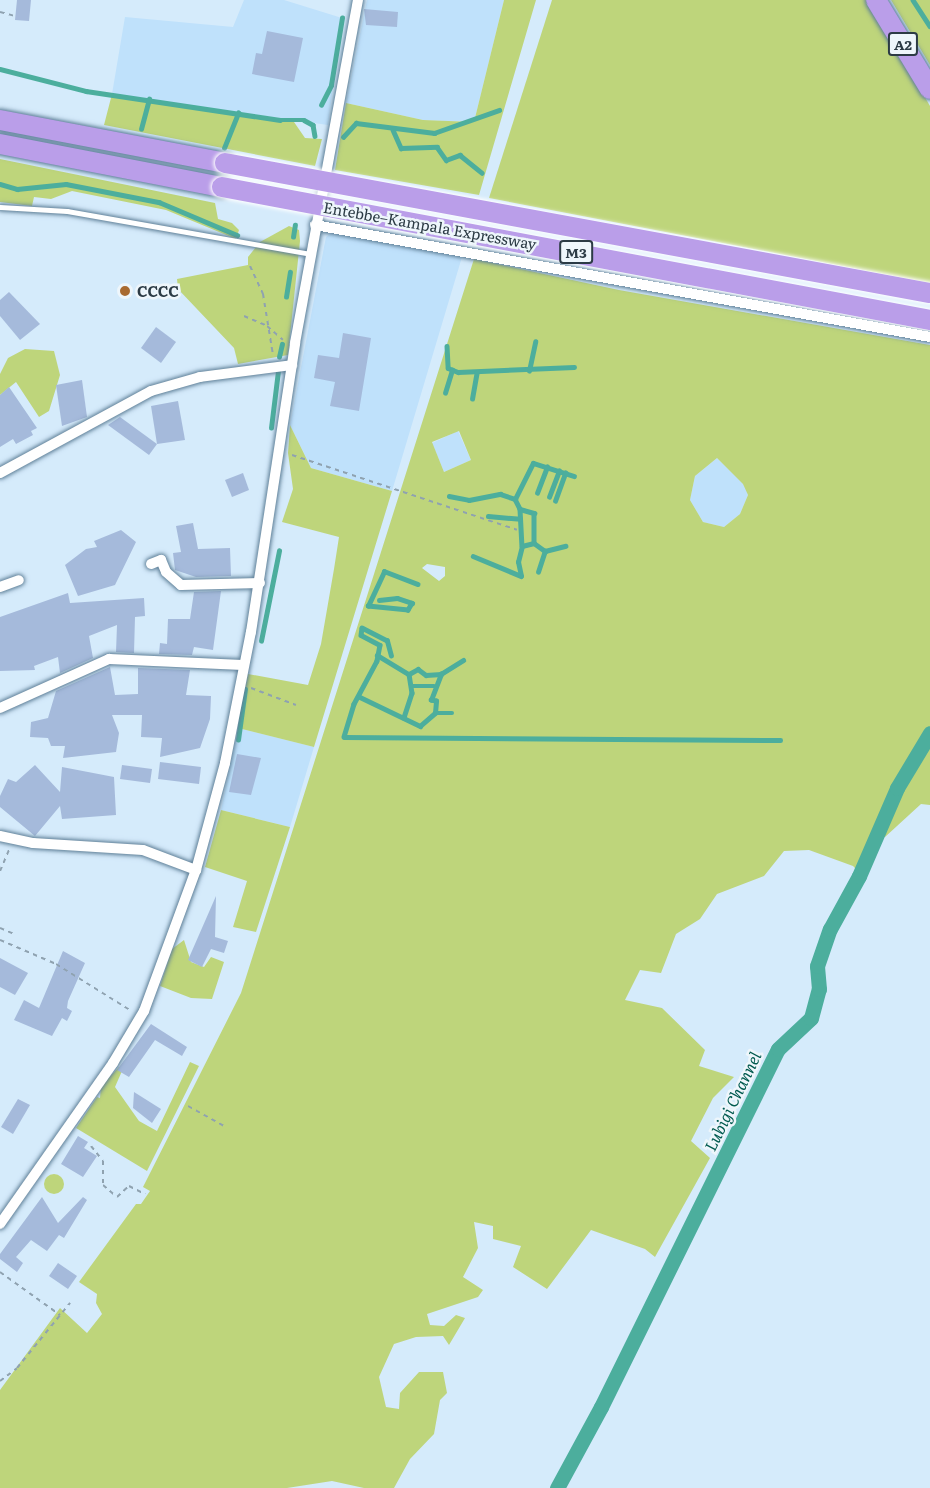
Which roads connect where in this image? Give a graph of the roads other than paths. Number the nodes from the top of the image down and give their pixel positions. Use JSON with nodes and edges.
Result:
{"nodes":[{"id":1,"x":358,"y":0,"type":"edge"},
{"id":2,"x":876,"y":0,"type":"edge"},
{"id":3,"x":930,"y":89,"type":"edge"},
{"id":4,"x":0,"y":120,"type":"edge"},
{"id":5,"x":0,"y":144,"type":"edge"},
{"id":6,"x":0,"y":207,"type":"edge"},
{"id":7,"x":315,"y":225,"type":"junction"},
{"id":8,"x":310,"y":254,"type":"junction"},
{"id":9,"x":930,"y":293,"type":"edge"},
{"id":10,"x":930,"y":320,"type":"edge"},
{"id":11,"x":930,"y":337,"type":"edge"},
{"id":12,"x":292,"y":364,"type":"junction"},
{"id":13,"x":0,"y":473,"type":"edge"},
{"id":14,"x":151,"y":564,"type":"dead end"},
{"id":15,"x":19,"y":580,"type":"dead end"},
{"id":16,"x":260,"y":583,"type":"junction"},
{"id":17,"x":0,"y":587,"type":"edge"},
{"id":18,"x":243,"y":665,"type":"junction"},
{"id":19,"x":0,"y":708,"type":"edge"},
{"id":20,"x":0,"y":836,"type":"edge"},
{"id":21,"x":195,"y":870,"type":"junction"},
{"id":22,"x":0,"y":1224,"type":"edge"}],
"edges":[{"from":1,"to":7,"type":"street"},
{"from":2,"to":3,"type":"highway","number":"A2"},
{"from":4,"to":9,"type":"highway","name":"Entebbe–Kampala Expressway","number":"M3","bridge":true},
{"from":5,"to":10,"type":"highway","name":"Entebbe–Kampala Expressway","number":"M3","bridge":true},
{"from":6,"to":8,"type":"lane"},
{"from":7,"to":8,"type":"street"},
{"from":7,"to":11,"type":"street"},
{"from":8,"to":12,"type":"street"},
{"from":12,"to":13,"type":"street"},
{"from":12,"to":16,"type":"street"},
{"from":14,"to":16,"type":"street"},
{"from":15,"to":17,"type":"street"},
{"from":16,"to":18,"type":"street"},
{"from":18,"to":19,"type":"street"},
{"from":18,"to":21,"type":"street"},
{"from":20,"to":21,"type":"street"},
{"from":21,"to":22,"type":"street"}]}
